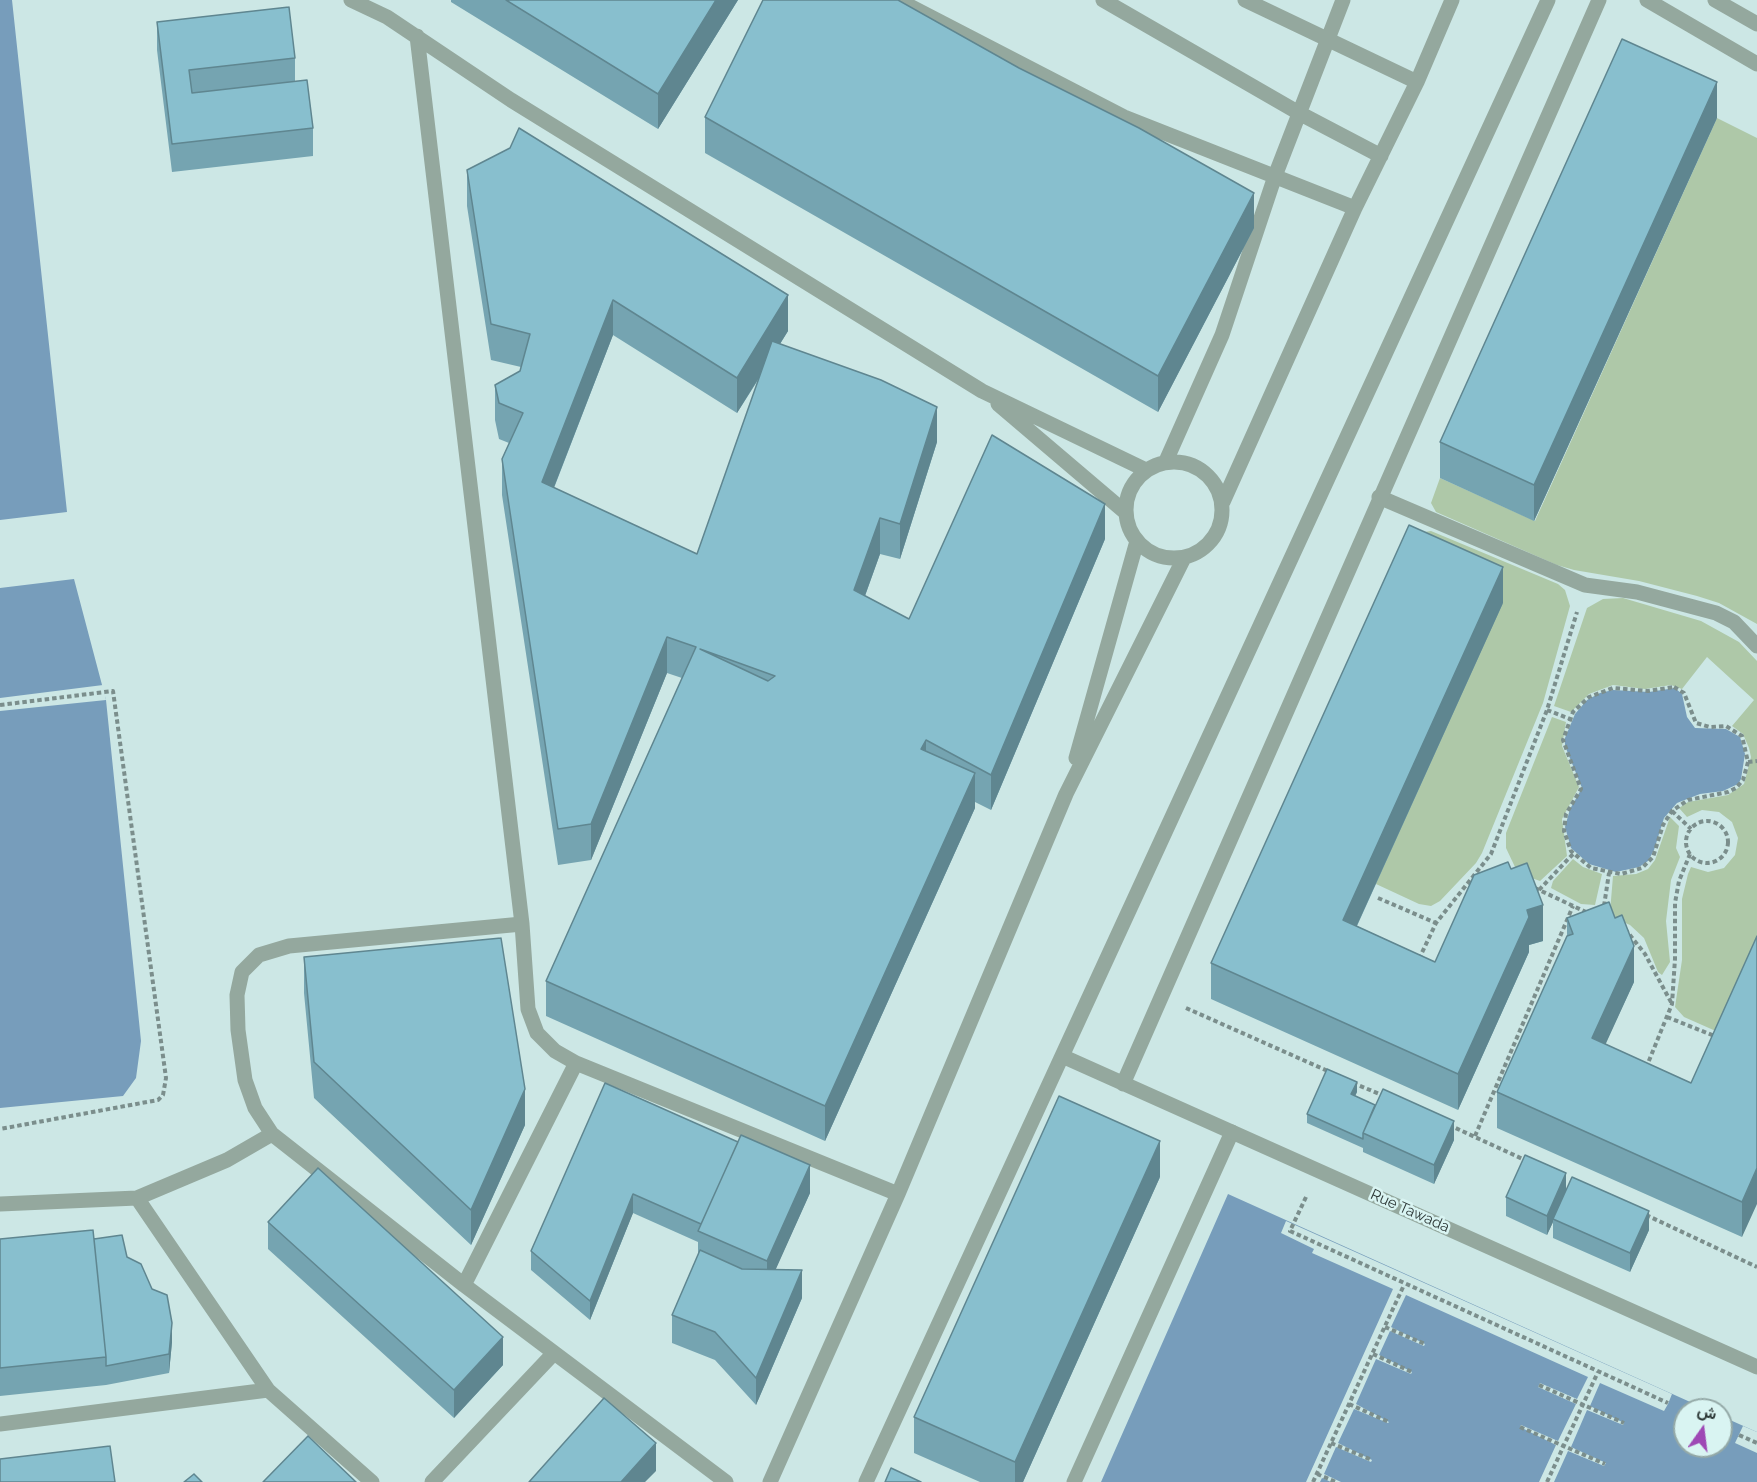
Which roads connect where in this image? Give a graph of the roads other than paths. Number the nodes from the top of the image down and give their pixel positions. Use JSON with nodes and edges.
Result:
{"nodes":[{"id":1,"x":351,"y":0,"type":"edge"},
{"id":2,"x":898,"y":0,"type":"edge"},
{"id":3,"x":1103,"y":0,"type":"edge"},
{"id":4,"x":1245,"y":0,"type":"edge"},
{"id":5,"x":1343,"y":0,"type":"edge"},
{"id":6,"x":1452,"y":0,"type":"edge"},
{"id":7,"x":1548,"y":0,"type":"edge"},
{"id":8,"x":1599,"y":0,"type":"edge"},
{"id":9,"x":1647,"y":0,"type":"edge"},
{"id":10,"x":1715,"y":0,"type":"edge"},
{"id":11,"x":1265,"y":4,"type":"edge"},
{"id":12,"x":1757,"y":24,"type":"edge"},
{"id":13,"x":417,"y":36,"type":"junction"},
{"id":14,"x":1328,"y":37,"type":"junction"},
{"id":15,"x":1757,"y":64,"type":"edge"},
{"id":16,"x":1417,"y":82,"type":"junction"},
{"id":17,"x":1299,"y":113,"type":"junction"},
{"id":18,"x":1381,"y":156,"type":"junction"},
{"id":19,"x":1275,"y":176,"type":"junction"},
{"id":20,"x":1355,"y":208,"type":"junction"},
{"id":21,"x":982,"y":390,"type":"junction"},
{"id":22,"x":1166,"y":461,"type":"junction"},
{"id":23,"x":1146,"y":470,"type":"junction"},
{"id":24,"x":1379,"y":497,"type":"junction"},
{"id":25,"x":1223,"y":502,"type":"junction"},
{"id":26,"x":1125,"y":512,"type":"junction"},
{"id":27,"x":1137,"y":541,"type":"junction"},
{"id":28,"x":1184,"y":558,"type":"junction"},
{"id":29,"x":1757,"y":646,"type":"edge"},
{"id":30,"x":1066,"y":794,"type":"junction"},
{"id":31,"x":522,"y":924,"type":"junction"},
{"id":32,"x":1062,"y":1056,"type":"junction"},
{"id":33,"x":576,"y":1064,"type":"junction"},
{"id":34,"x":1123,"y":1084,"type":"junction"},
{"id":35,"x":1232,"y":1132,"type":"junction"},
{"id":36,"x":272,"y":1134,"type":"junction"},
{"id":37,"x":898,"y":1194,"type":"junction"},
{"id":38,"x":137,"y":1198,"type":"junction"},
{"id":39,"x":0,"y":1204,"type":"edge"},
{"id":40,"x":464,"y":1285,"type":"junction"},
{"id":41,"x":554,"y":1353,"type":"junction"},
{"id":42,"x":1757,"y":1367,"type":"edge"},
{"id":43,"x":268,"y":1390,"type":"junction"},
{"id":44,"x":0,"y":1424,"type":"edge"},
{"id":45,"x":372,"y":1482,"type":"edge"},
{"id":46,"x":432,"y":1482,"type":"edge"},
{"id":47,"x":726,"y":1482,"type":"edge"},
{"id":48,"x":770,"y":1482,"type":"edge"},
{"id":49,"x":866,"y":1482,"type":"edge"},
{"id":50,"x":1074,"y":1482,"type":"edge"}],
"edges":[{"from":1,"to":13,"type":"street"},
{"from":2,"to":19,"type":"street"},
{"from":3,"to":17,"type":"street"},
{"from":4,"to":11,"type":"street"},
{"from":5,"to":14,"type":"street"},
{"from":6,"to":16,"type":"street"},
{"from":7,"to":32,"type":"street"},
{"from":8,"to":24,"type":"street"},
{"from":9,"to":15,"type":"street"},
{"from":10,"to":12,"type":"street"},
{"from":11,"to":14,"type":"street"},
{"from":13,"to":21,"type":"street"},
{"from":13,"to":31,"type":"street"},
{"from":14,"to":16,"type":"street"},
{"from":14,"to":17,"type":"street"},
{"from":16,"to":18,"type":"street"},
{"from":17,"to":18,"type":"street"},
{"from":17,"to":19,"type":"street"},
{"from":18,"to":20,"type":"street"},
{"from":19,"to":20,"type":"street"},
{"from":19,"to":22,"type":"street"},
{"from":20,"to":25,"type":"street"},
{"from":21,"to":23,"type":"street"},
{"from":21,"to":26,"type":"street"},
{"from":22,"to":23,"type":"street"},
{"from":22,"to":25,"type":"street"},
{"from":23,"to":26,"type":"street"},
{"from":24,"to":29,"type":"street"},
{"from":24,"to":34,"type":"street"},
{"from":25,"to":28,"type":"street"},
{"from":26,"to":27,"type":"street"},
{"from":27,"to":28,"type":"street"},
{"from":27,"to":30,"type":"street"},
{"from":28,"to":30,"type":"street"},
{"from":30,"to":37,"type":"street"},
{"from":31,"to":33,"type":"street"},
{"from":31,"to":36,"type":"street"},
{"from":32,"to":34,"type":"street","name":"Rue Tawada"},
{"from":32,"to":49,"type":"street"},
{"from":33,"to":37,"type":"street"},
{"from":33,"to":40,"type":"street"},
{"from":34,"to":35,"type":"street","name":"Rue Tawada"},
{"from":35,"to":42,"type":"street","name":"Rue Tawada"},
{"from":35,"to":50,"type":"street"},
{"from":36,"to":38,"type":"street"},
{"from":36,"to":40,"type":"street"},
{"from":37,"to":48,"type":"street"},
{"from":38,"to":39,"type":"street"},
{"from":38,"to":43,"type":"street"},
{"from":40,"to":41,"type":"street"},
{"from":41,"to":46,"type":"street"},
{"from":41,"to":47,"type":"street"},
{"from":43,"to":44,"type":"street"},
{"from":43,"to":45,"type":"street"}]}
